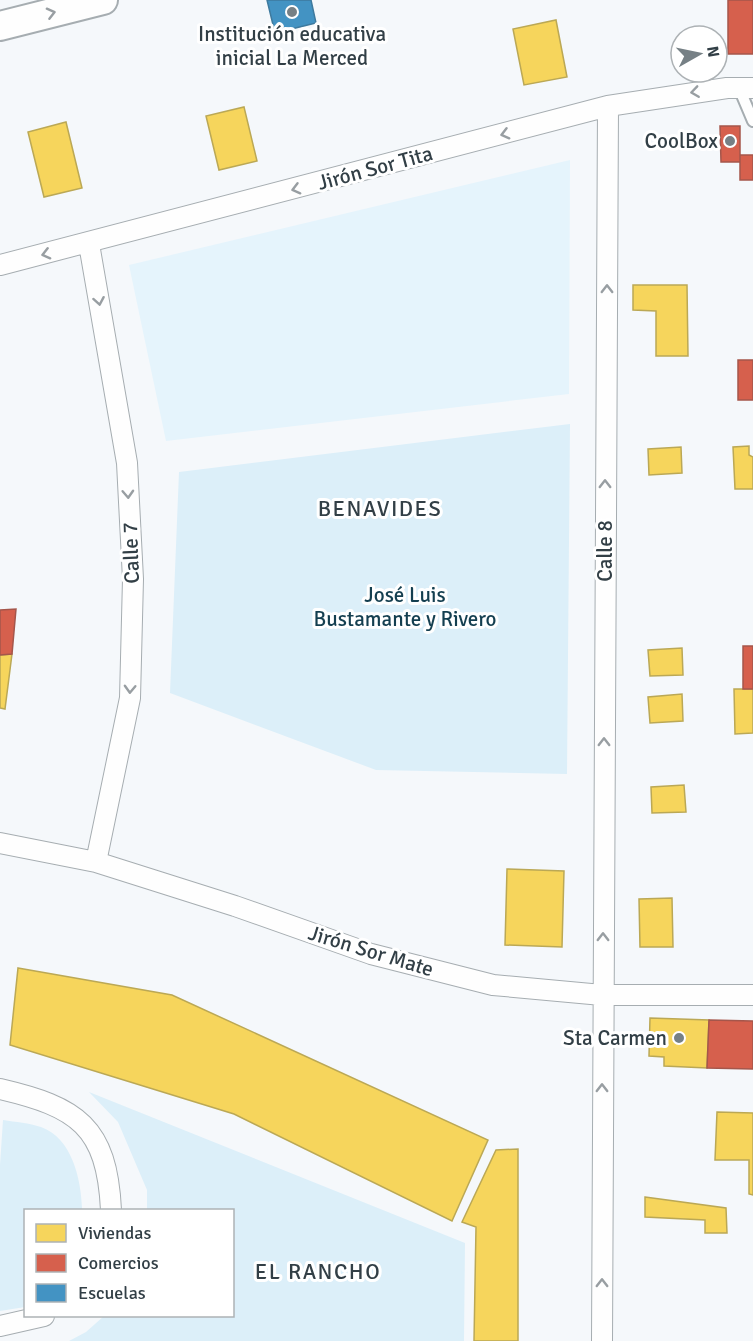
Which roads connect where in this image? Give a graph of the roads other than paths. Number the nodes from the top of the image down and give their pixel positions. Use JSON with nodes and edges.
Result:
{"nodes":[{"id":1,"x":103,"y":0,"type":"edge"},
{"id":2,"x":0,"y":26,"type":"edge"},
{"id":3,"x":746,"y":88,"type":"edge"},
{"id":4,"x":608,"y":106,"type":"junction"},
{"id":5,"x":753,"y":121,"type":"edge"},
{"id":6,"x":89,"y":244,"type":"junction"},
{"id":7,"x":0,"y":265,"type":"edge"},
{"id":8,"x":0,"y":843,"type":"edge"},
{"id":9,"x":96,"y":862,"type":"junction"},
{"id":10,"x":603,"y":995,"type":"junction"},
{"id":11,"x":753,"y":995,"type":"edge"},
{"id":12,"x":0,"y":1089,"type":"edge"},
{"id":13,"x":111,"y":1209,"type":"edge"},
{"id":14,"x":40,"y":1317,"type":"edge"},
{"id":15,"x":0,"y":1326,"type":"edge"},
{"id":16,"x":602,"y":1341,"type":"edge"}],
"edges":[{"from":2,"to":1,"type":"main road","one_way":true},
{"from":3,"to":4,"type":"street","name":"Jirón Sor Tita","one_way":true},
{"from":3,"to":5,"type":"lane"},
{"from":4,"to":6,"type":"street","name":"Jirón Sor Tita","one_way":true},
{"from":10,"to":4,"type":"street","name":"Calle 8","one_way":true},
{"from":6,"to":7,"type":"street","name":"Jirón Sor Tita","one_way":true},
{"from":6,"to":9,"type":"street","name":"Calle 7","one_way":true},
{"from":8,"to":9,"type":"street","name":"Jirón Sor Mate"},
{"from":9,"to":10,"type":"street","name":"Jirón Sor Mate"},
{"from":10,"to":11,"type":"street","name":"Jirón Sor Mate"},
{"from":16,"to":10,"type":"street","name":"Calle 8","one_way":true},
{"from":12,"to":13,"type":"street"},
{"from":14,"to":15,"type":"street"}]}
